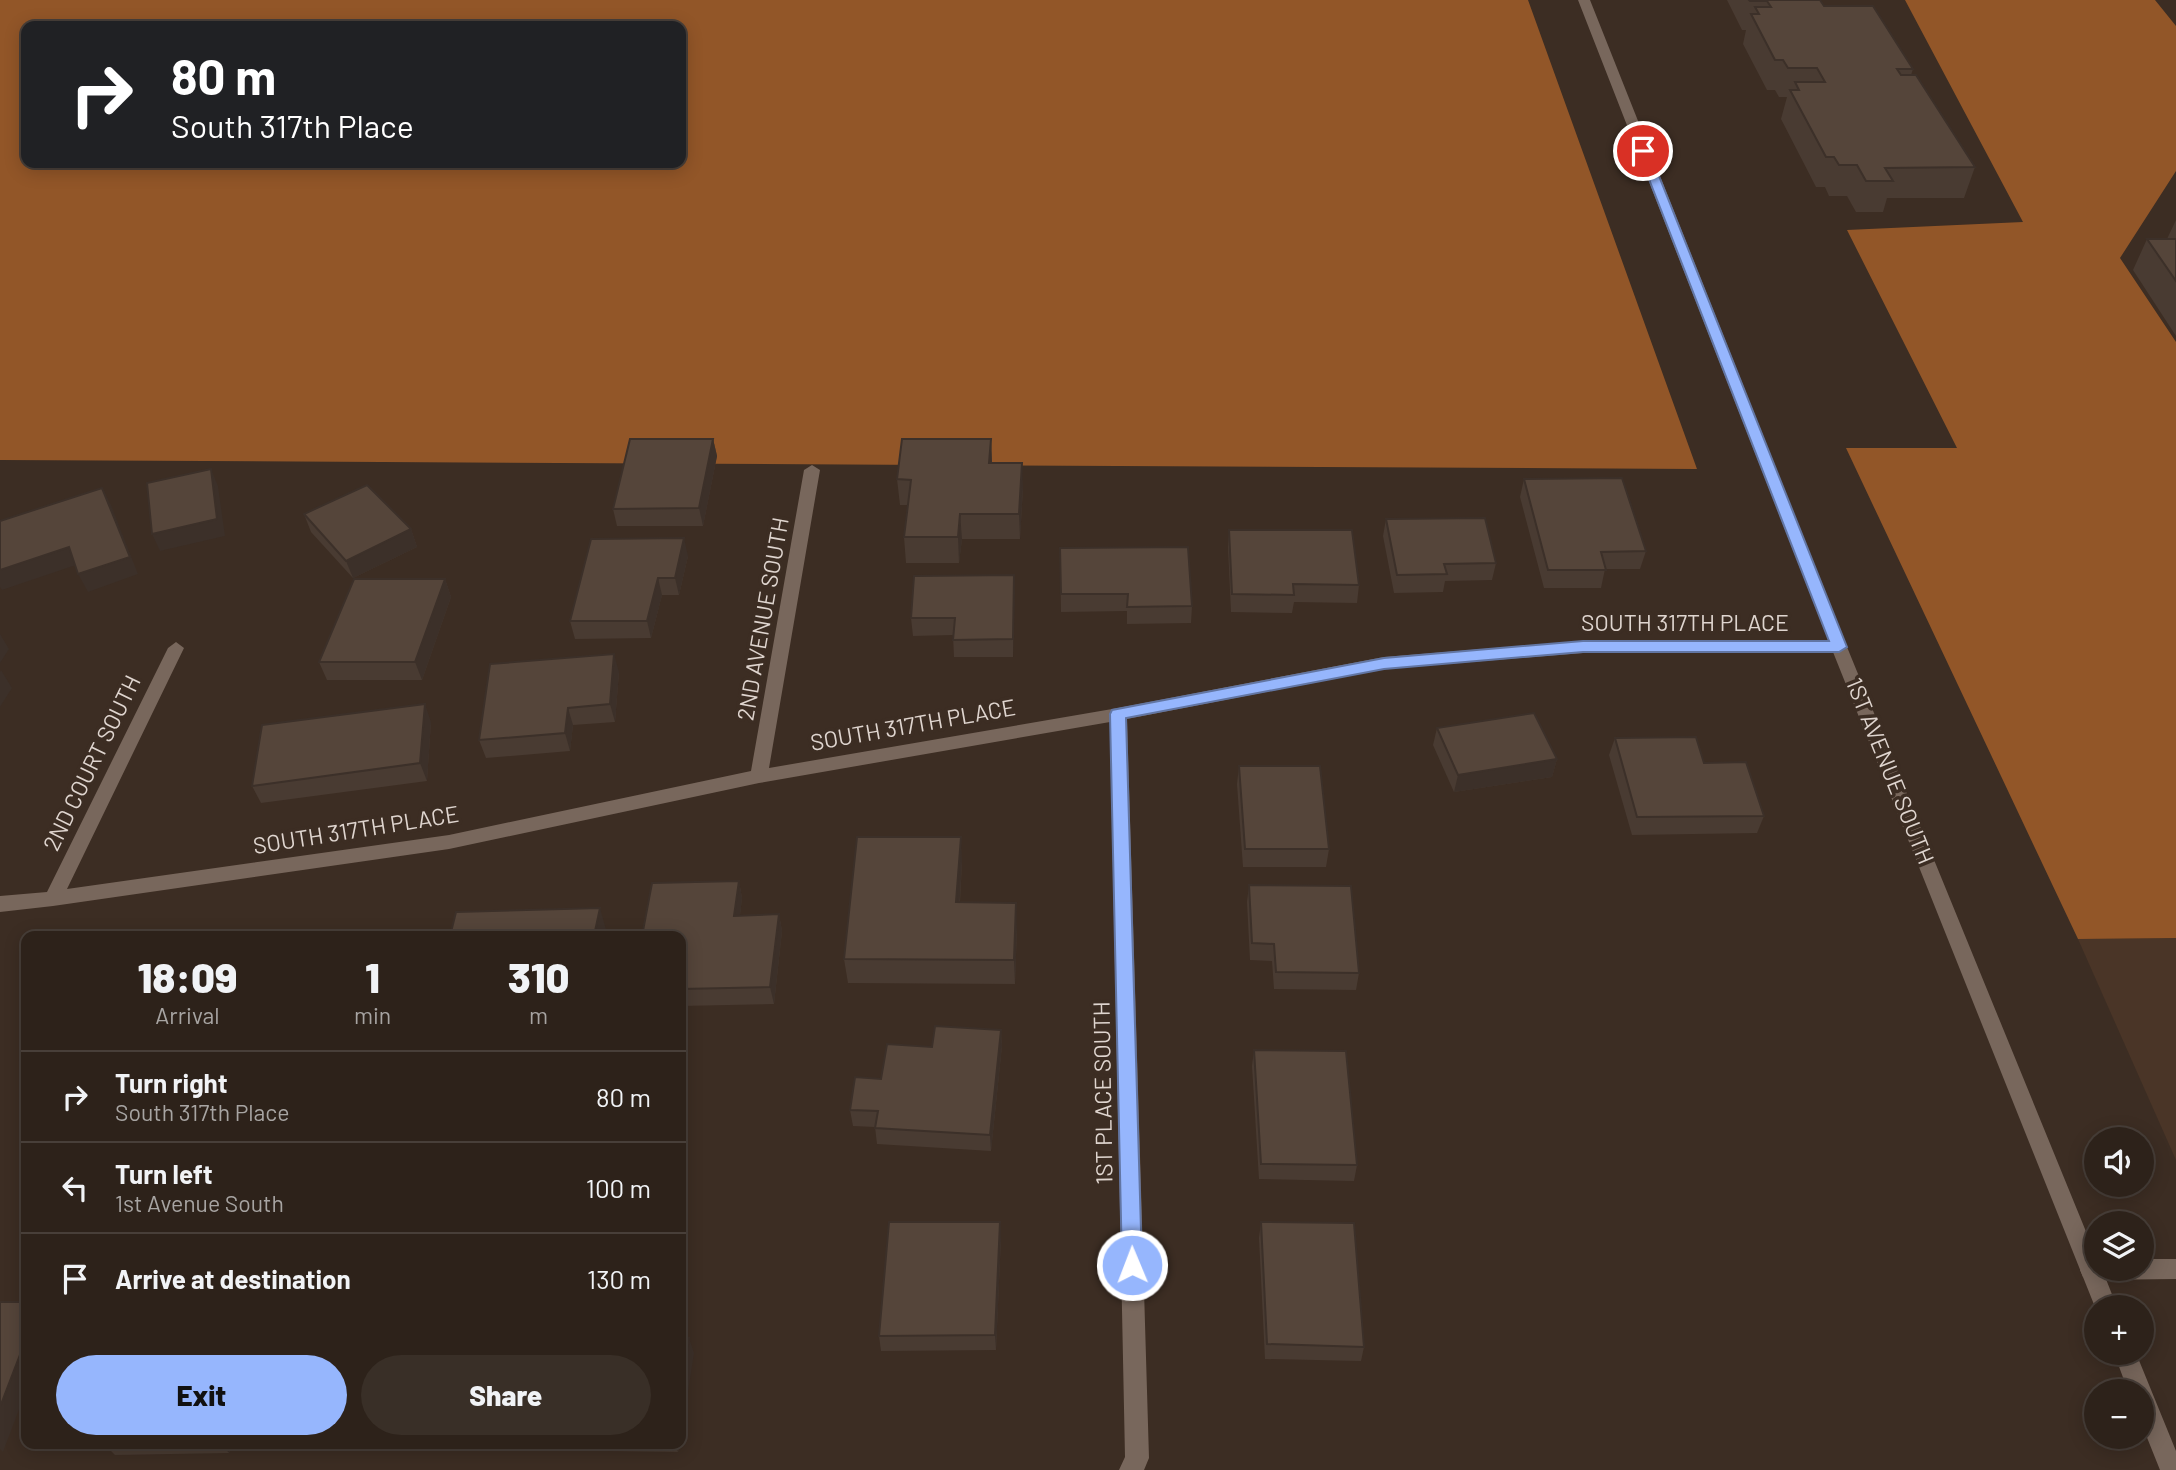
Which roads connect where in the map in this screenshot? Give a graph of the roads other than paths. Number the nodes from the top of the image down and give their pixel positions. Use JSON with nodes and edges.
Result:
{"nodes":[{"id":1,"x":1584,"y":0,"type":"edge"},
{"id":2,"x":812,"y":470,"type":"dead end"},
{"id":3,"x":1839,"y":647,"type":"junction"},
{"id":4,"x":176,"y":648,"type":"dead end"},
{"id":5,"x":1118,"y":714,"type":"junction"},
{"id":6,"x":759,"y":776,"type":"junction"},
{"id":7,"x":53,"y":899,"type":"junction"},
{"id":8,"x":0,"y":904,"type":"edge"},
{"id":9,"x":2084,"y":1253,"type":"edge"},
{"id":10,"x":2154,"y":1269,"type":"edge"},
{"id":11,"x":2176,"y":1269,"type":"edge"},
{"id":12,"x":2154,"y":1425,"type":"edge"},
{"id":13,"x":1131,"y":1470,"type":"edge"},
{"id":14,"x":2172,"y":1470,"type":"edge"}],
"edges":[{"from":1,"to":3,"type":"street","name":"1ST AVENUE SOUTH"},
{"from":2,"to":6,"type":"street","name":"2ND AVENUE SOUTH"},
{"from":3,"to":5,"type":"street","name":"SOUTH 317TH PLACE"},
{"from":3,"to":9,"type":"street","name":"1ST AVENUE SOUTH"},
{"from":4,"to":7,"type":"street","name":"2ND COURT SOUTH"},
{"from":5,"to":6,"type":"street","name":"SOUTH 317TH PLACE"},
{"from":5,"to":13,"type":"street","name":"1ST PLACE SOUTH"},
{"from":6,"to":7,"type":"street","name":"SOUTH 317TH PLACE"},
{"from":7,"to":8,"type":"street","name":"SOUTH 317TH PLACE"},
{"from":10,"to":11,"type":"street"},
{"from":12,"to":14,"type":"street"}]}
